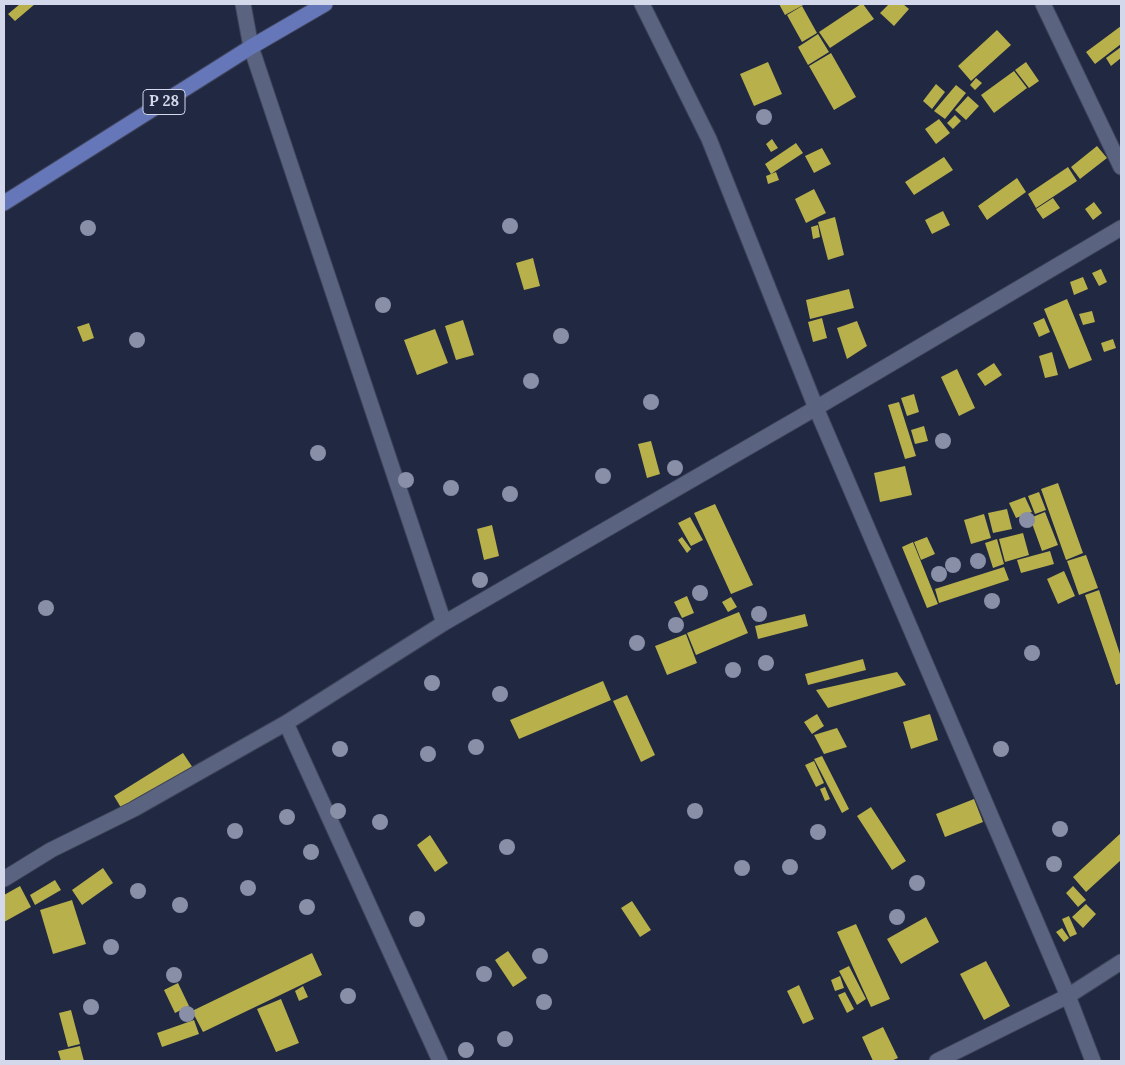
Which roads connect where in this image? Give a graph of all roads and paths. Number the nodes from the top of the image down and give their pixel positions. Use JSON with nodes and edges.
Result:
{"nodes":[{"id":1,"x":243,"y":4,"type":"edge"},
{"id":2,"x":325,"y":4,"type":"edge"},
{"id":3,"x":642,"y":4,"type":"edge"},
{"id":4,"x":1043,"y":4,"type":"edge"},
{"id":5,"x":250,"y":47,"type":"junction"},
{"id":6,"x":1121,"y":167,"type":"edge"},
{"id":7,"x":4,"y":203,"type":"edge"},
{"id":8,"x":1121,"y":228,"type":"edge"},
{"id":9,"x":816,"y":408,"type":"junction"},
{"id":10,"x":444,"y":623,"type":"junction"},
{"id":11,"x":286,"y":723,"type":"junction"},
{"id":12,"x":4,"y":879,"type":"edge"},
{"id":13,"x":1121,"y":962,"type":"edge"},
{"id":14,"x":1068,"y":996,"type":"junction"},
{"id":15,"x":440,"y":1061,"type":"edge"},
{"id":16,"x":937,"y":1061,"type":"edge"},
{"id":17,"x":1093,"y":1061,"type":"edge"}],
"edges":[{"from":1,"to":5,"type":"street"},
{"from":2,"to":5,"type":"main road","number":"P 28"},
{"from":3,"to":9,"type":"street"},
{"from":4,"to":6,"type":"street"},
{"from":5,"to":7,"type":"main road","number":"P 28"},
{"from":5,"to":10,"type":"street"},
{"from":8,"to":9,"type":"street"},
{"from":9,"to":10,"type":"street"},
{"from":9,"to":14,"type":"street"},
{"from":10,"to":11,"type":"street"},
{"from":11,"to":12,"type":"street"},
{"from":11,"to":15,"type":"street"},
{"from":13,"to":14,"type":"street"},
{"from":14,"to":16,"type":"street"},
{"from":14,"to":17,"type":"street"}]}
